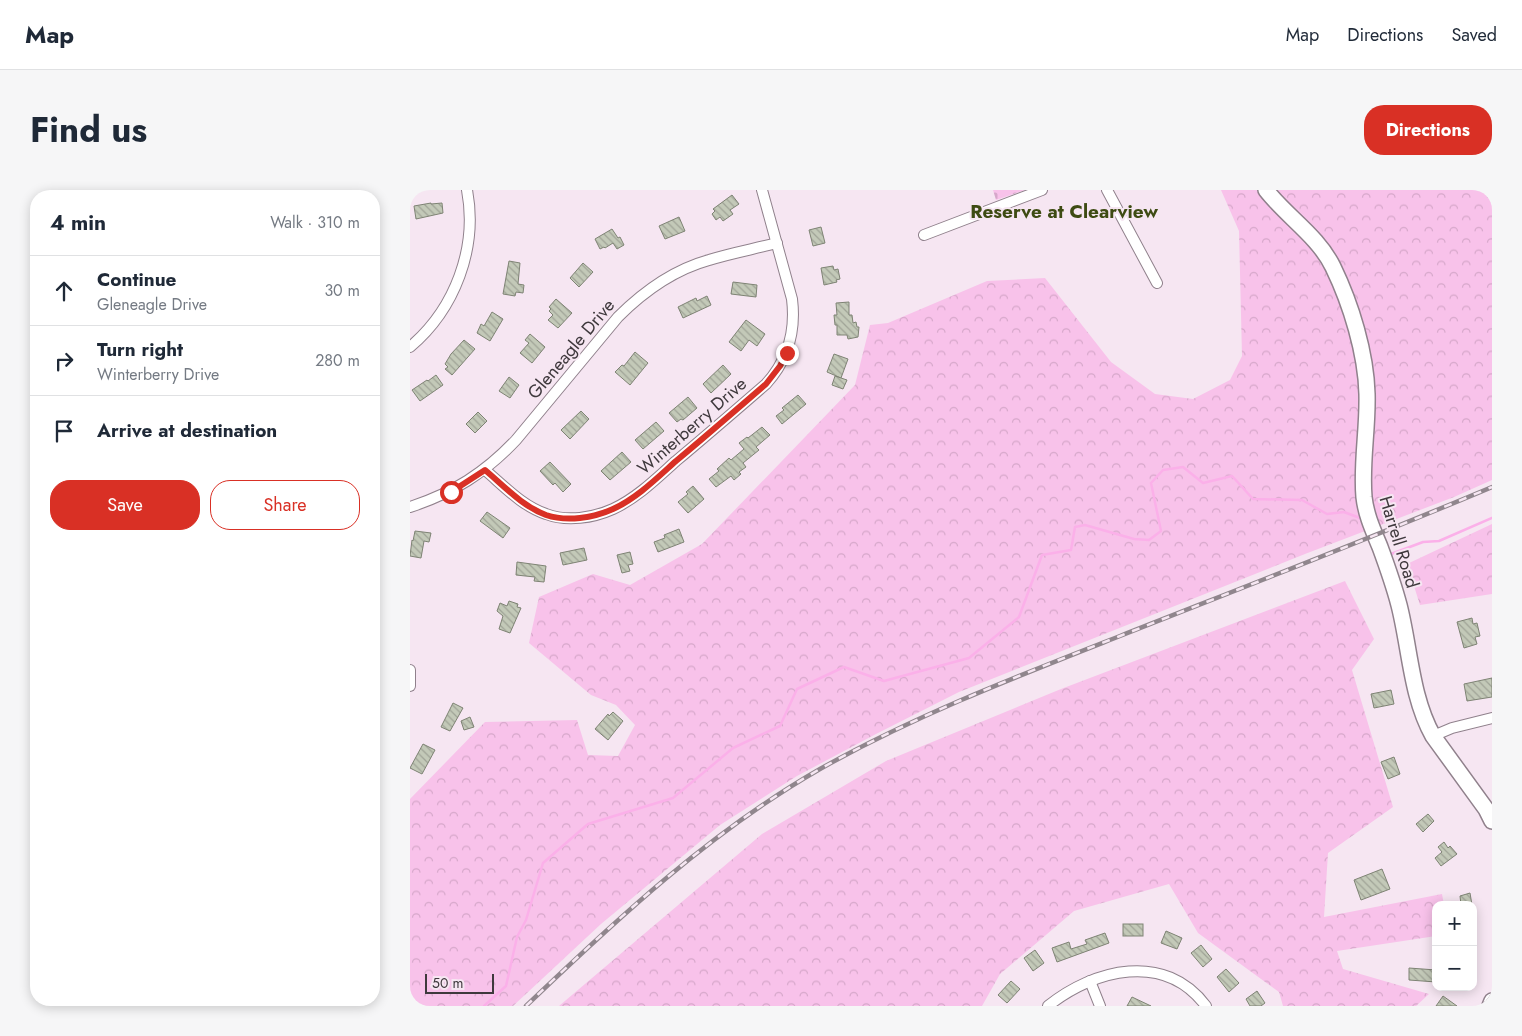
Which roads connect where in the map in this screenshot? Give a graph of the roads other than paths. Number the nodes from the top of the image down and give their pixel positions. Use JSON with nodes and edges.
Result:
{"nodes":[{"id":1,"x":467,"y":190,"type":"edge"},
{"id":2,"x":762,"y":190,"type":"edge"},
{"id":3,"x":1042,"y":190,"type":"edge"},
{"id":4,"x":1107,"y":190,"type":"edge"},
{"id":5,"x":1266,"y":190,"type":"edge"},
{"id":6,"x":924,"y":235,"type":"dead end"},
{"id":7,"x":776,"y":243,"type":"junction"},
{"id":8,"x":1157,"y":283,"type":"dead end"},
{"id":9,"x":410,"y":347,"type":"edge"},
{"id":10,"x":485,"y":470,"type":"junction"},
{"id":11,"x":410,"y":508,"type":"edge"},
{"id":12,"x":410,"y":670,"type":"edge"},
{"id":13,"x":410,"y":686,"type":"edge"},
{"id":14,"x":1492,"y":718,"type":"edge"},
{"id":15,"x":1433,"y":736,"type":"junction"},
{"id":16,"x":1492,"y":821,"type":"edge"},
{"id":17,"x":1090,"y":981,"type":"junction"},
{"id":18,"x":1492,"y":1001,"type":"edge"},
{"id":19,"x":1048,"y":1006,"type":"edge"},
{"id":20,"x":1100,"y":1006,"type":"edge"},
{"id":21,"x":1206,"y":1006,"type":"edge"},
{"id":22,"x":1490,"y":1006,"type":"edge"}],
"edges":[{"from":1,"to":9,"type":"street"},
{"from":2,"to":7,"type":"street","name":"Winterberry Drive"},
{"from":3,"to":6,"type":"street"},
{"from":4,"to":8,"type":"street"},
{"from":5,"to":15,"type":"street","name":"Harrell Road"},
{"from":7,"to":10,"type":"street","name":"Gleneagle Drive"},
{"from":7,"to":10,"type":"street","name":"Winterberry Drive"},
{"from":10,"to":11,"type":"street","name":"Gleneagle Drive"},
{"from":12,"to":13,"type":"street"},
{"from":14,"to":15,"type":"street"},
{"from":15,"to":16,"type":"street","name":"Harrell Road"},
{"from":17,"to":19,"type":"street"},
{"from":17,"to":20,"type":"street"},
{"from":17,"to":21,"type":"street"},
{"from":18,"to":22,"type":"street"}]}
